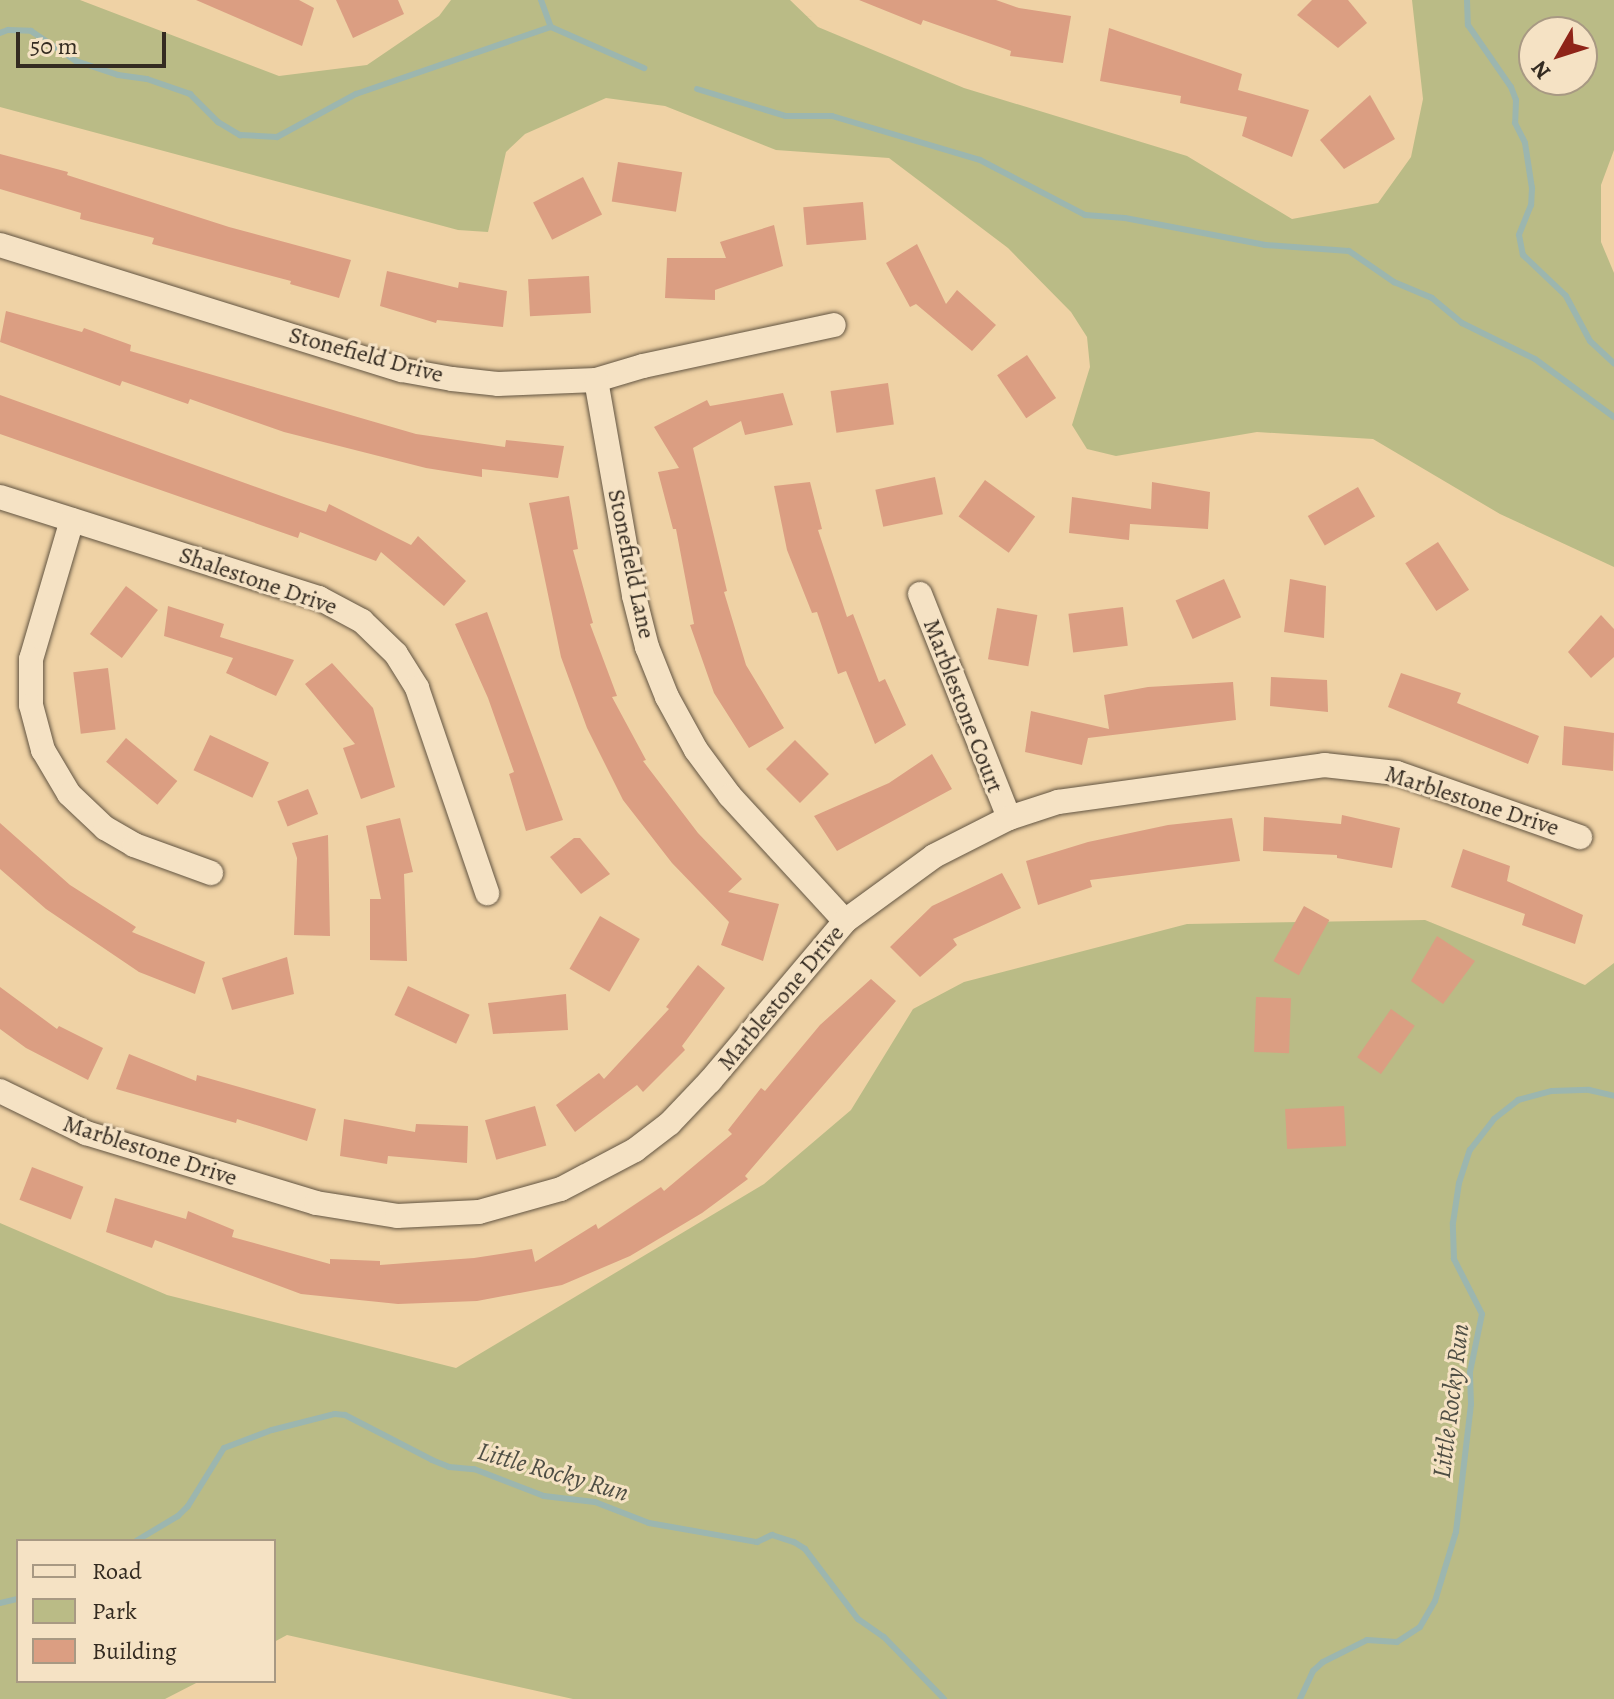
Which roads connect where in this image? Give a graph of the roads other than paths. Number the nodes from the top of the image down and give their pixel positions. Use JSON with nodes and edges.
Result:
{"nodes":[{"id":1,"x":0,"y":245,"type":"edge"},
{"id":2,"x":834,"y":325,"type":"dead end"},
{"id":3,"x":596,"y":380,"type":"junction"},
{"id":4,"x":0,"y":497,"type":"edge"},
{"id":5,"x":72,"y":520,"type":"junction"},
{"id":6,"x":920,"y":594,"type":"dead end"},
{"id":7,"x":1009,"y":818,"type":"junction"},
{"id":8,"x":1580,"y":837,"type":"dead end"},
{"id":9,"x":211,"y":873,"type":"dead end"},
{"id":10,"x":487,"y":893,"type":"dead end"},
{"id":11,"x":845,"y":921,"type":"junction"},
{"id":12,"x":0,"y":1091,"type":"edge"}],
"edges":[{"from":1,"to":3,"type":"street","name":"Stonefield Drive"},
{"from":2,"to":3,"type":"street","name":"Stonefield Drive"},
{"from":3,"to":11,"type":"street","name":"Stonefield Lane"},
{"from":4,"to":5,"type":"street","name":"Shalestone Drive"},
{"from":5,"to":9,"type":"street"},
{"from":5,"to":10,"type":"street","name":"Shalestone Drive"},
{"from":6,"to":7,"type":"street","name":"Marblestone Court"},
{"from":7,"to":8,"type":"street","name":"Marblestone Drive"},
{"from":7,"to":11,"type":"street","name":"Marblestone Drive"},
{"from":11,"to":12,"type":"street","name":"Marblestone Drive"}]}
